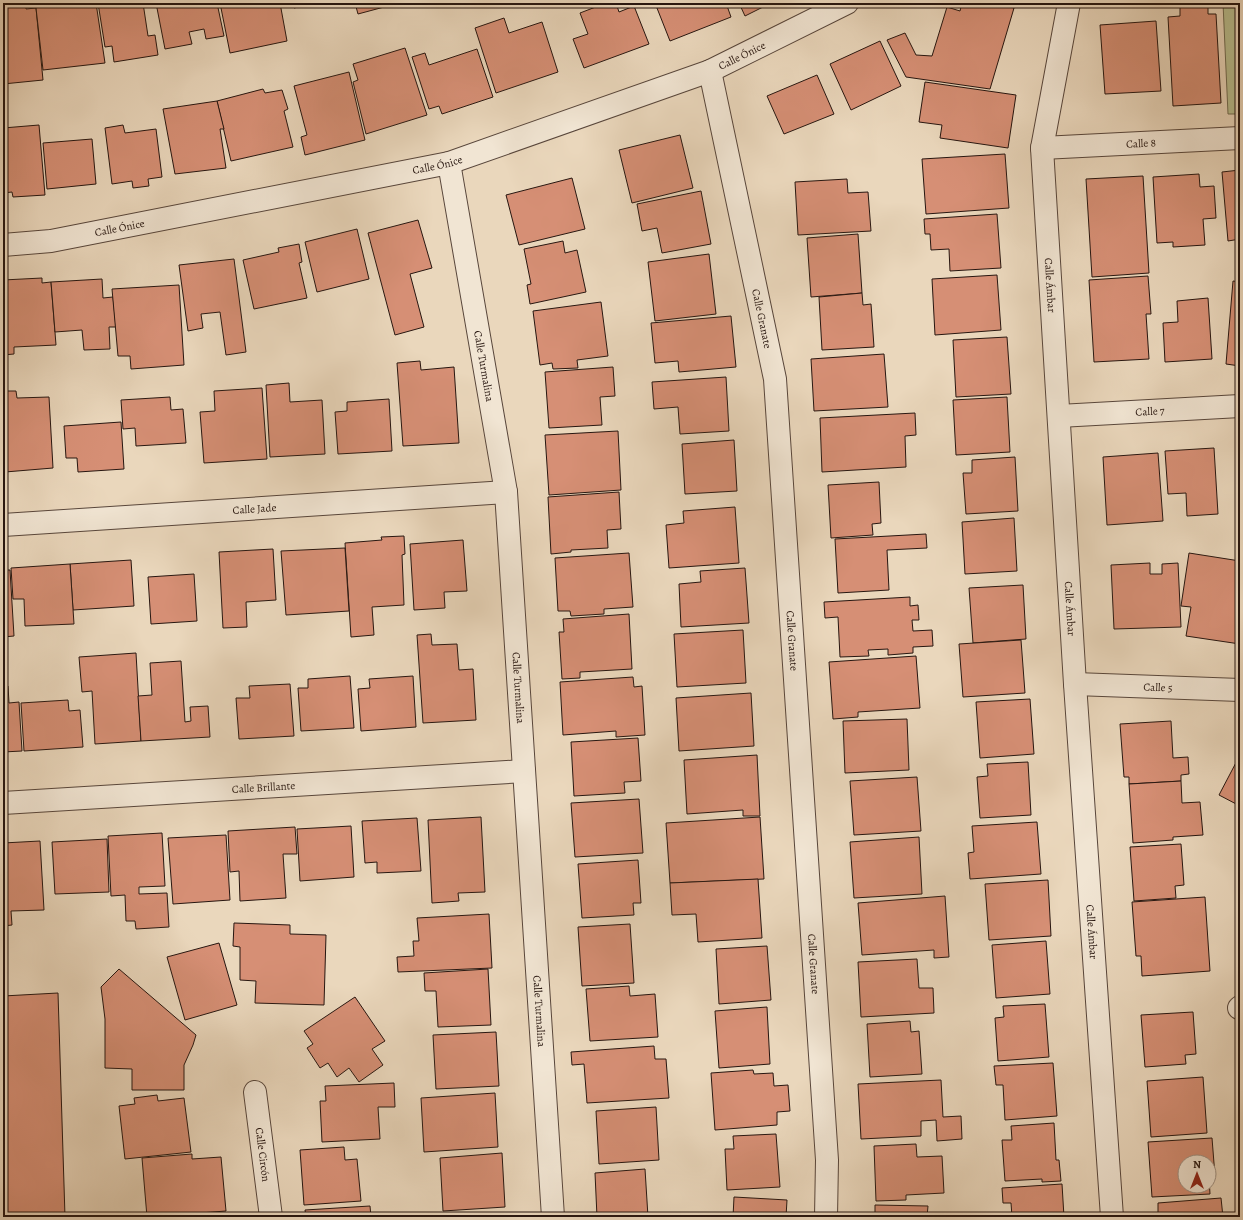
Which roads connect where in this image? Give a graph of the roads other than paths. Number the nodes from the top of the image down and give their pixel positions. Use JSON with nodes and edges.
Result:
{"nodes":[{"id":1,"x":847,"y":3,"type":"edge"},
{"id":2,"x":1069,"y":3,"type":"edge"},
{"id":3,"x":710,"y":71,"type":"junction"},
{"id":4,"x":1240,"y":138,"type":"edge"},
{"id":5,"x":1042,"y":148,"type":"junction"},
{"id":6,"x":449,"y":163,"type":"junction"},
{"id":7,"x":3,"y":245,"type":"edge"},
{"id":8,"x":1240,"y":406,"type":"edge"},
{"id":9,"x":1059,"y":416,"type":"junction"},
{"id":10,"x":506,"y":492,"type":"junction"},
{"id":11,"x":3,"y":525,"type":"edge"},
{"id":12,"x":1075,"y":684,"type":"junction"},
{"id":13,"x":1240,"y":690,"type":"edge"},
{"id":14,"x":524,"y":771,"type":"junction"},
{"id":15,"x":3,"y":803,"type":"edge"},
{"id":16,"x":255,"y":1092,"type":"dead end"},
{"id":17,"x":271,"y":1217,"type":"edge"},
{"id":18,"x":553,"y":1217,"type":"edge"},
{"id":19,"x":826,"y":1217,"type":"edge"},
{"id":20,"x":1112,"y":1217,"type":"edge"}],
"edges":[{"from":1,"to":3,"type":"street","name":"Calle Ónice"},
{"from":2,"to":5,"type":"street","name":"Calle Ámbar"},
{"from":3,"to":6,"type":"street","name":"Calle Ónice"},
{"from":3,"to":19,"type":"street","name":"Calle Granate"},
{"from":4,"to":5,"type":"street","name":"Calle 8"},
{"from":5,"to":9,"type":"street","name":"Calle Ámbar"},
{"from":6,"to":7,"type":"street","name":"Calle Ónice"},
{"from":6,"to":10,"type":"street","name":"Calle Turmalina"},
{"from":8,"to":9,"type":"street","name":"Calle 7"},
{"from":9,"to":12,"type":"street","name":"Calle Ámbar"},
{"from":10,"to":11,"type":"street","name":"Calle Jade"},
{"from":10,"to":14,"type":"street","name":"Calle Turmalina"},
{"from":12,"to":13,"type":"street","name":"Calle 5"},
{"from":12,"to":20,"type":"street","name":"Calle Ámbar"},
{"from":14,"to":15,"type":"street","name":"Calle Brillante"},
{"from":14,"to":18,"type":"street","name":"Calle Turmalina"},
{"from":16,"to":17,"type":"street","name":"Calle Circón"}]}
